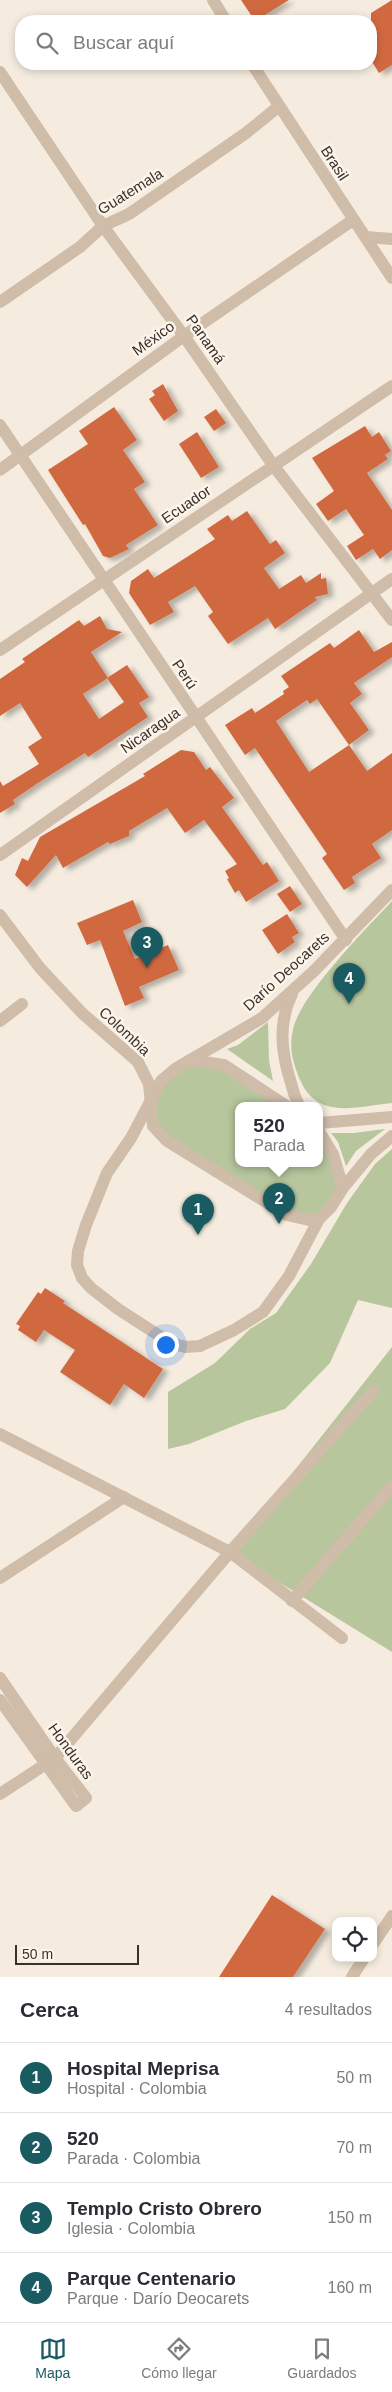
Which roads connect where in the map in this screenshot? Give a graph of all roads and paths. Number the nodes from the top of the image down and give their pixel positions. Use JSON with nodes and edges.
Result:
{"nodes":[{"id":1,"x":213,"y":0,"type":"edge"},
{"id":2,"x":222,"y":15,"type":"edge"},
{"id":3,"x":256,"y":70,"type":"edge"},
{"id":4,"x":0,"y":72,"type":"edge"},
{"id":5,"x":278,"y":107,"type":"junction"},
{"id":6,"x":353,"y":220,"type":"junction"},
{"id":7,"x":104,"y":226,"type":"junction"},
{"id":8,"x":366,"y":237,"type":"junction"},
{"id":9,"x":392,"y":239,"type":"edge"},
{"id":10,"x":392,"y":278,"type":"edge"},
{"id":11,"x":0,"y":302,"type":"edge"},
{"id":12,"x":184,"y":336,"type":"junction"},
{"id":13,"x":392,"y":386,"type":"edge"},
{"id":14,"x":0,"y":425,"type":"edge"},
{"id":15,"x":21,"y":456,"type":"junction"},
{"id":16,"x":273,"y":464,"type":"junction"},
{"id":17,"x":0,"y":470,"type":"edge"},
{"id":18,"x":392,"y":579,"type":"edge"},
{"id":19,"x":103,"y":580,"type":"junction"},
{"id":20,"x":373,"y":594,"type":"junction"},
{"id":21,"x":392,"y":620,"type":"edge"},
{"id":22,"x":0,"y":650,"type":"edge"},
{"id":23,"x":195,"y":718,"type":"junction"},
{"id":24,"x":0,"y":855,"type":"edge"},
{"id":25,"x":392,"y":890,"type":"edge"},
{"id":26,"x":0,"y":915,"type":"edge"},
{"id":27,"x":346,"y":940,"type":"junction"},
{"id":28,"x":293,"y":991,"type":"junction"},
{"id":29,"x":22,"y":1004,"type":"dead end"},
{"id":30,"x":0,"y":1020,"type":"edge"},
{"id":31,"x":190,"y":1060,"type":"junction"},
{"id":32,"x":280,"y":1102,"type":"edge"},
{"id":33,"x":298,"y":1102,"type":"edge"},
{"id":34,"x":151,"y":1104,"type":"junction"},
{"id":35,"x":392,"y":1117,"type":"edge"},
{"id":36,"x":323,"y":1123,"type":"edge"},
{"id":37,"x":392,"y":1136,"type":"edge"},
{"id":38,"x":323,"y":1138,"type":"edge"},
{"id":39,"x":342,"y":1188,"type":"junction"},
{"id":40,"x":319,"y":1219,"type":"junction"},
{"id":41,"x":373,"y":1392,"type":"dead end"},
{"id":42,"x":0,"y":1434,"type":"edge"},
{"id":43,"x":392,"y":1486,"type":"edge"},
{"id":44,"x":124,"y":1497,"type":"junction"},
{"id":45,"x":230,"y":1552,"type":"junction"},
{"id":46,"x":0,"y":1578,"type":"edge"},
{"id":47,"x":292,"y":1600,"type":"junction"},
{"id":48,"x":342,"y":1638,"type":"dead end"},
{"id":49,"x":0,"y":1678,"type":"edge"},
{"id":50,"x":0,"y":1700,"type":"edge"},
{"id":51,"x":50,"y":1761,"type":"junction"},
{"id":52,"x":0,"y":1794,"type":"edge"},
{"id":53,"x":392,"y":1916,"type":"edge"},
{"id":54,"x":377,"y":1938,"type":"edge"},
{"id":55,"x":361,"y":1962,"type":"edge"},
{"id":56,"x":352,"y":1977,"type":"edge"}],
"edges":[{"from":1,"to":2,"type":"street"},
{"from":3,"to":5,"type":"street","name":"Brasil"},
{"from":4,"to":7,"type":"street","name":"Panamá"},
{"from":5,"to":6,"type":"street","name":"Brasil"},
{"from":5,"to":7,"type":"street","name":"Guatemala"},
{"from":6,"to":8,"type":"street","name":"Brasil"},
{"from":6,"to":12,"type":"street","name":"México"},
{"from":7,"to":11,"type":"street","name":"Guatemala"},
{"from":7,"to":12,"type":"street","name":"Panamá"},
{"from":8,"to":9,"type":"street"},
{"from":8,"to":10,"type":"street","name":"Brasil"},
{"from":12,"to":15,"type":"street","name":"México"},
{"from":12,"to":16,"type":"street","name":"Panamá"},
{"from":13,"to":16,"type":"street","name":"Ecuador"},
{"from":14,"to":15,"type":"street","name":"Perú"},
{"from":15,"to":17,"type":"street","name":"México"},
{"from":15,"to":19,"type":"street","name":"Perú"},
{"from":16,"to":19,"type":"street","name":"Ecuador"},
{"from":16,"to":20,"type":"street","name":"Panamá"},
{"from":18,"to":20,"type":"street","name":"Nicaragua"},
{"from":19,"to":22,"type":"street","name":"Ecuador"},
{"from":19,"to":23,"type":"street","name":"Perú"},
{"from":20,"to":21,"type":"street","name":"Panamá"},
{"from":20,"to":23,"type":"street","name":"Nicaragua"},
{"from":23,"to":24,"type":"street","name":"Nicaragua"},
{"from":23,"to":27,"type":"street","name":"Perú"},
{"from":25,"to":27,"type":"street","name":"Darío Deocarets"},
{"from":26,"to":34,"type":"street","name":"Colombia"},
{"from":27,"to":28,"type":"street","name":"Darío Deocarets"},
{"from":28,"to":31,"type":"street","name":"Darío Deocarets"},
{"from":28,"to":33,"type":"street"},
{"from":29,"to":30,"type":"street"},
{"from":31,"to":32,"type":"street"},
{"from":31,"to":34,"type":"street","name":"Darío Deocarets"},
{"from":34,"to":40,"type":"street","name":"Colombia"},
{"from":34,"to":40,"type":"street","name":"Darío Deocarets"},
{"from":35,"to":36,"type":"street"},
{"from":37,"to":39,"type":"street","name":"Darío Deocarets"},
{"from":38,"to":39,"type":"street"},
{"from":39,"to":40,"type":"street","name":"Darío Deocarets"},
{"from":41,"to":45,"type":"street"},
{"from":42,"to":44,"type":"street"},
{"from":43,"to":47,"type":"street"},
{"from":44,"to":45,"type":"street"},
{"from":44,"to":46,"type":"street"},
{"from":45,"to":47,"type":"street"},
{"from":45,"to":51,"type":"street"},
{"from":47,"to":48,"type":"street"},
{"from":49,"to":51,"type":"street","name":"Honduras"},
{"from":50,"to":51,"type":"street","name":"Honduras"},
{"from":51,"to":52,"type":"street"},
{"from":53,"to":54,"type":"street"},
{"from":55,"to":56,"type":"street"}]}
